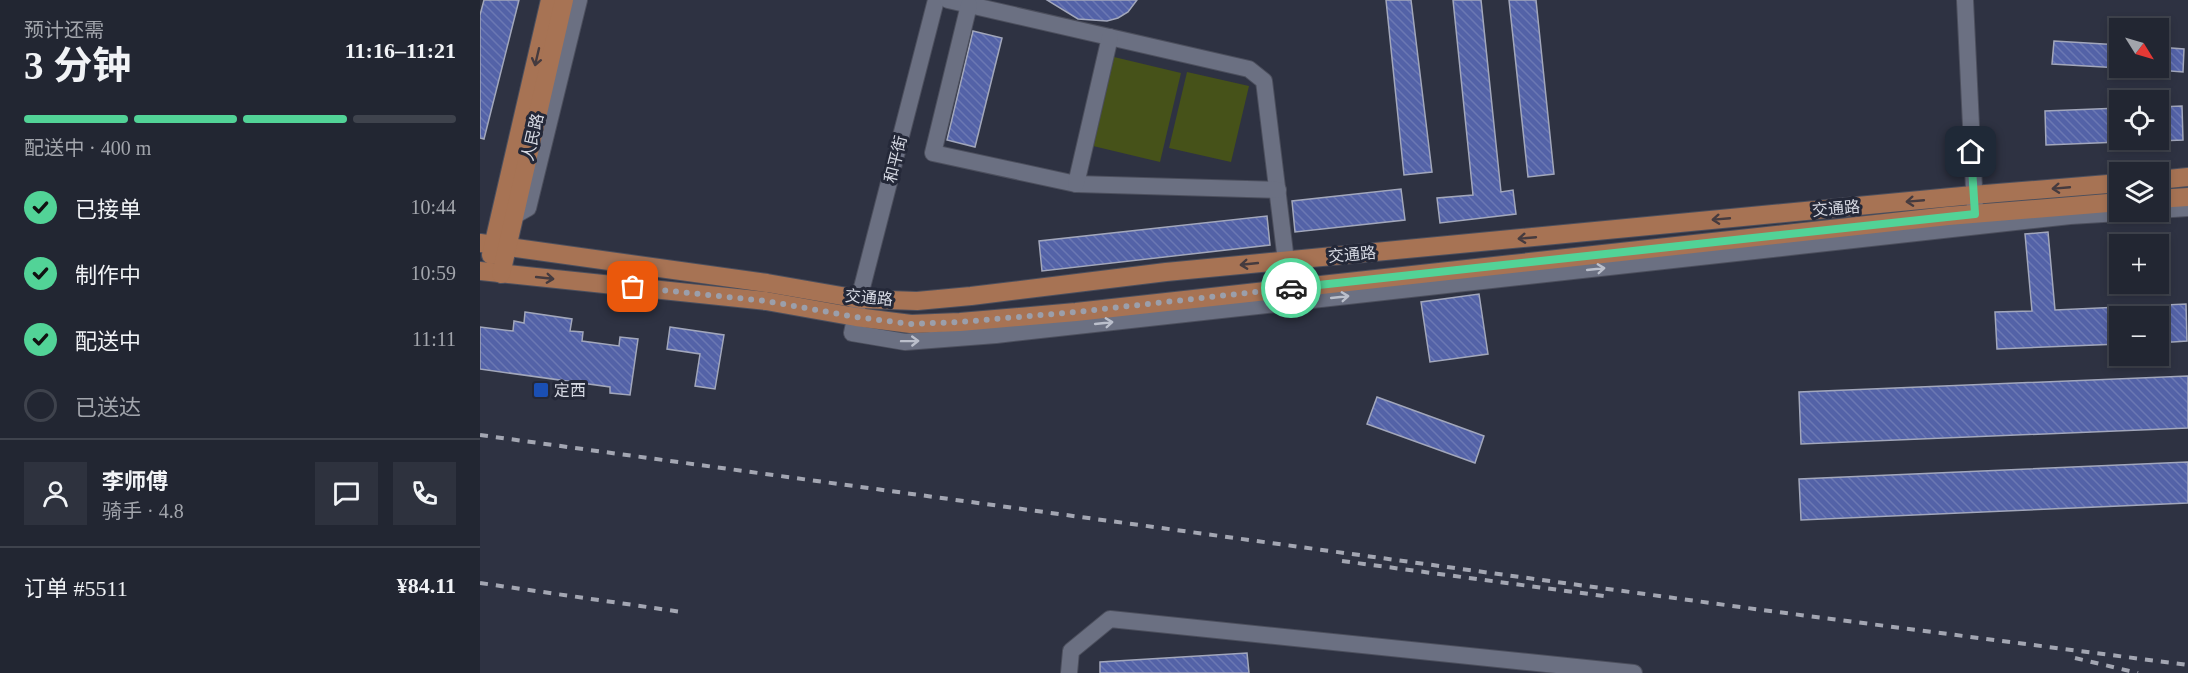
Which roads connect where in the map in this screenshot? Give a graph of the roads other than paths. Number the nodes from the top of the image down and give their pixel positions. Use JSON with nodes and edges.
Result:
{"nodes":[{"id":1,"x":550,"y":0,"type":"edge"},
{"id":2,"x":564,"y":0,"type":"edge"},
{"id":3,"x":579,"y":0,"type":"edge"},
{"id":4,"x":936,"y":0,"type":"edge"},
{"id":5,"x":948,"y":0,"type":"edge"},
{"id":6,"x":1965,"y":0,"type":"edge"},
{"id":7,"x":969,"y":5,"type":"junction"},
{"id":8,"x":1110,"y":37,"type":"junction"},
{"id":9,"x":2188,"y":177,"type":"edge"},
{"id":10,"x":2169,"y":179,"type":"edge"},
{"id":11,"x":1076,"y":184,"type":"junction"},
{"id":12,"x":2109,"y":184,"type":"edge"},
{"id":13,"x":1278,"y":190,"type":"junction"},
{"id":14,"x":1973,"y":195,"type":"junction"},
{"id":15,"x":2188,"y":197,"type":"edge"},
{"id":16,"x":2169,"y":198,"type":"edge"},
{"id":17,"x":2109,"y":203,"type":"edge"},
{"id":18,"x":2188,"y":208,"type":"edge"},
{"id":19,"x":2169,"y":209,"type":"edge"},
{"id":20,"x":1975,"y":214,"type":"junction"},
{"id":21,"x":2109,"y":214,"type":"edge"},
{"id":22,"x":514,"y":216,"type":"junction"},
{"id":23,"x":493,"y":245,"type":"edge"},
{"id":24,"x":1286,"y":261,"type":"junction"},
{"id":25,"x":489,"y":272,"type":"edge"},
{"id":26,"x":859,"y":299,"type":"junction"},
{"id":27,"x":854,"y":325,"type":"junction"},
{"id":28,"x":1575,"y":670,"type":"edge"},
{"id":29,"x":1069,"y":673,"type":"edge"},
{"id":30,"x":1634,"y":673,"type":"edge"}],
"edges":[{"from":1,"to":23,"type":"main road","name":"人民路","one_way":true},
{"from":2,"to":22,"type":"main road","name":"人民路"},
{"from":3,"to":22,"type":"street"},
{"from":4,"to":26,"type":"street","name":"和平街"},
{"from":5,"to":7,"type":"street"},
{"from":6,"to":14,"type":"street"},
{"from":7,"to":8,"type":"street"},
{"from":7,"to":11,"type":"street"},
{"from":8,"to":11,"type":"street"},
{"from":8,"to":13,"type":"street"},
{"from":9,"to":10,"type":"main road"},
{"from":11,"to":13,"type":"street"},
{"from":12,"to":14,"type":"main road","name":"交通路","one_way":true},
{"from":13,"to":24,"type":"street"},
{"from":14,"to":20,"type":"street"},
{"from":14,"to":24,"type":"main road","name":"交通路","one_way":true},
{"from":15,"to":16,"type":"main road"},
{"from":17,"to":20,"type":"main road","name":"交通路"},
{"from":18,"to":19,"type":"street"},
{"from":20,"to":27,"type":"main road","name":"交通路"},
{"from":27,"to":21,"type":"street","one_way":true},
{"from":22,"to":23,"type":"main road","name":"人民路"},
{"from":23,"to":25,"type":"main road","name":"人民路"},
{"from":23,"to":26,"type":"main road","name":"交通路"},
{"from":24,"to":26,"type":"main road","name":"交通路","one_way":true},
{"from":25,"to":27,"type":"main road","name":"交通路","one_way":true},
{"from":26,"to":27,"type":"street","name":"和平街"},
{"from":28,"to":29,"type":"street"},
{"from":28,"to":30,"type":"street"}]}
